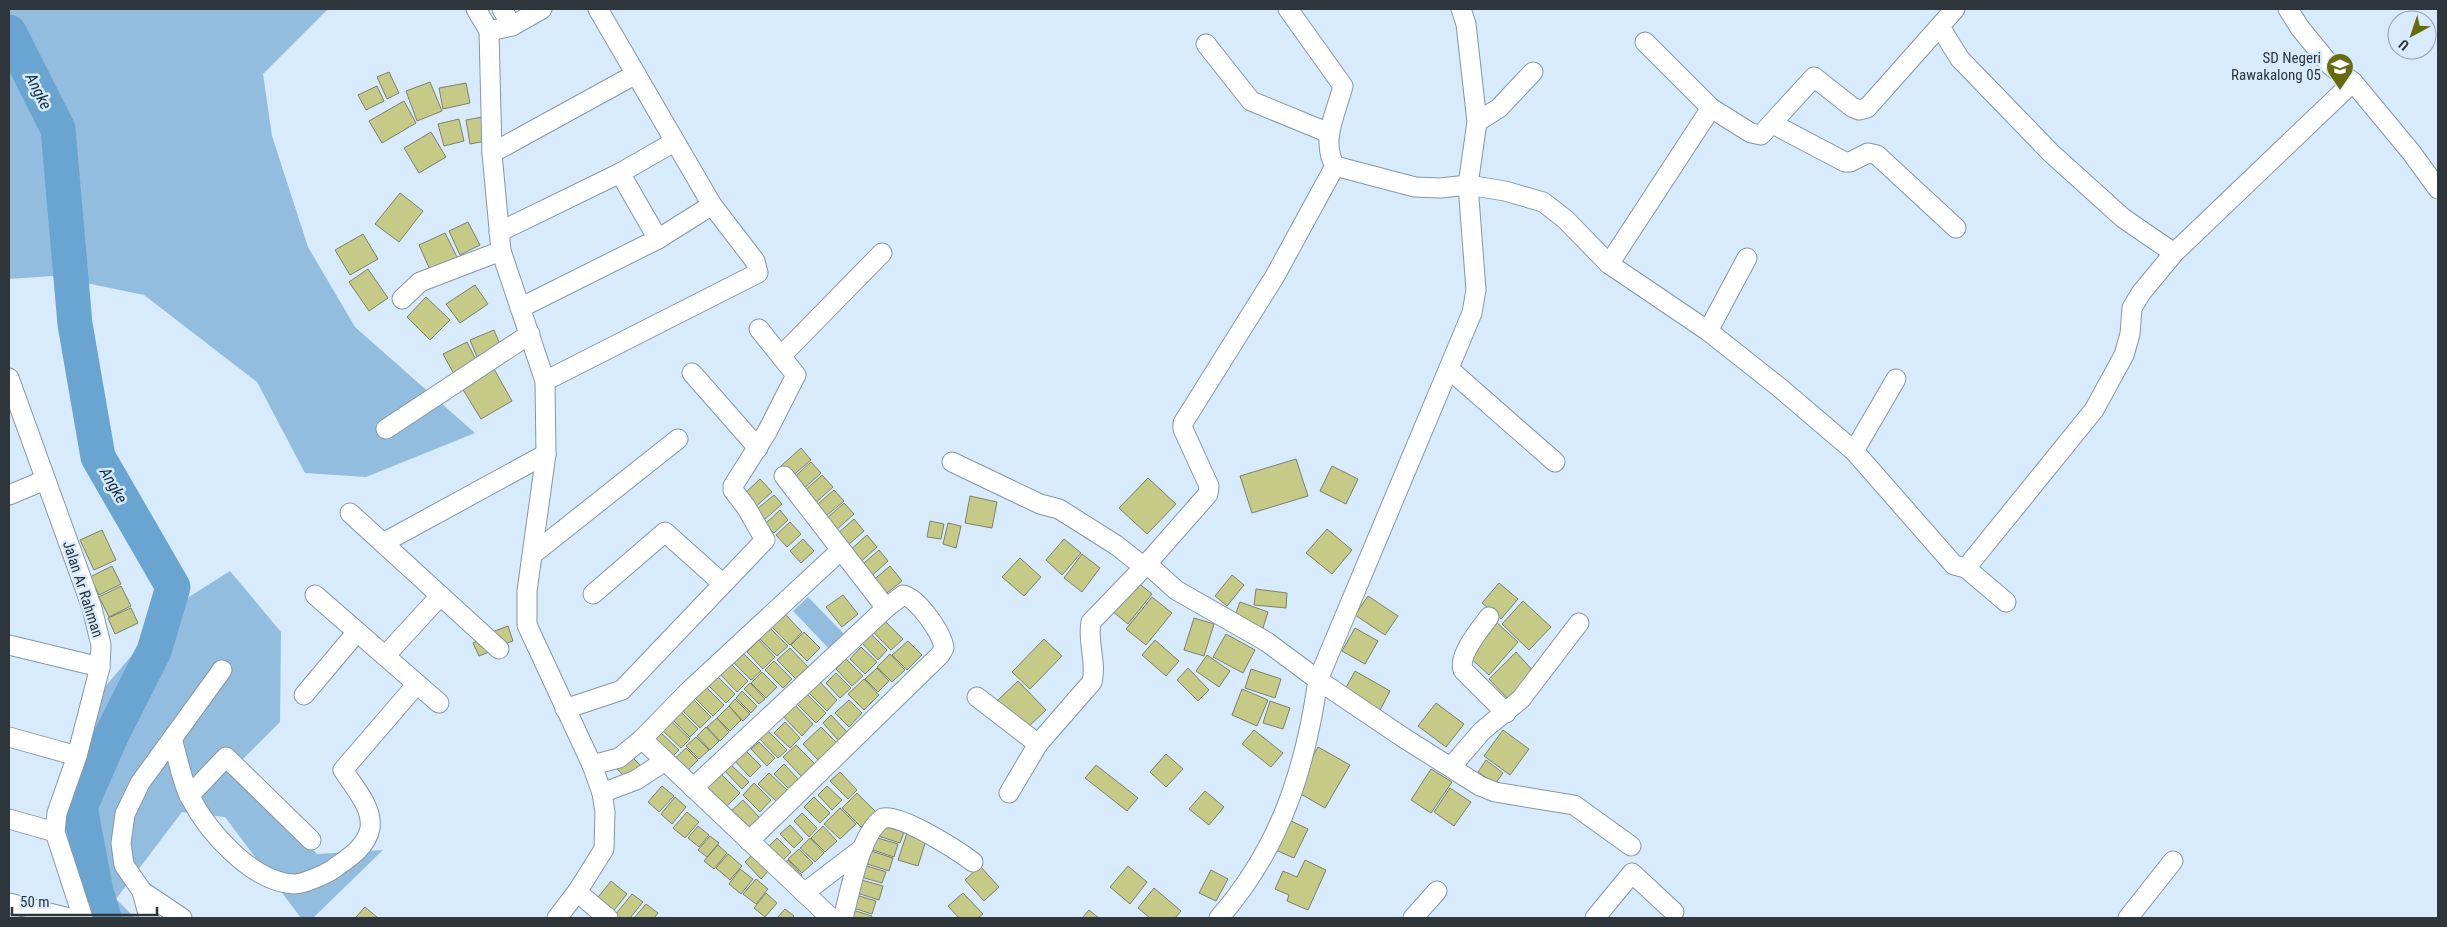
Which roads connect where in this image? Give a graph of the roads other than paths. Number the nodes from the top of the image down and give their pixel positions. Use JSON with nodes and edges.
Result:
{"nodes":[{"id":1,"x":476,"y":9,"type":"edge"},
{"id":2,"x":502,"y":9,"type":"edge"},
{"id":3,"x":542,"y":9,"type":"edge"},
{"id":4,"x":598,"y":9,"type":"edge"},
{"id":5,"x":1288,"y":9,"type":"edge"},
{"id":6,"x":1461,"y":9,"type":"edge"},
{"id":7,"x":1955,"y":9,"type":"edge"},
{"id":8,"x":2288,"y":9,"type":"edge"},
{"id":9,"x":512,"y":26,"type":"junction"},
{"id":10,"x":1940,"y":26,"type":"junction"},
{"id":11,"x":489,"y":31,"type":"junction"},
{"id":12,"x":1646,"y":42,"type":"dead end"},
{"id":13,"x":1206,"y":44,"type":"dead end"},
{"id":14,"x":1533,"y":72,"type":"dead end"},
{"id":15,"x":636,"y":74,"type":"junction"},
{"id":16,"x":2353,"y":82,"type":"junction"},
{"id":17,"x":1711,"y":108,"type":"junction"},
{"id":18,"x":1477,"y":122,"type":"junction"},
{"id":19,"x":1773,"y":124,"type":"junction"},
{"id":20,"x":1329,"y":133,"type":"junction"},
{"id":21,"x":674,"y":142,"type":"junction"},
{"id":22,"x":492,"y":153,"type":"junction"},
{"id":23,"x":1335,"y":166,"type":"junction"},
{"id":24,"x":620,"y":173,"type":"junction"},
{"id":25,"x":1468,"y":185,"type":"junction"},
{"id":26,"x":2438,"y":189,"type":"edge"},
{"id":27,"x":712,"y":205,"type":"junction"},
{"id":28,"x":1956,"y":228,"type":"dead end"},
{"id":29,"x":658,"y":239,"type":"junction"},
{"id":30,"x":500,"y":241,"type":"junction"},
{"id":31,"x":882,"y":253,"type":"dead end"},
{"id":32,"x":2174,"y":253,"type":"junction"},
{"id":33,"x":1747,"y":258,"type":"dead end"},
{"id":34,"x":1609,"y":264,"type":"junction"},
{"id":35,"x":402,"y":299,"type":"dead end"},
{"id":36,"x":520,"y":308,"type":"junction"},
{"id":37,"x":759,"y":329,"type":"dead end"},
{"id":38,"x":1708,"y":331,"type":"junction"},
{"id":39,"x":530,"y":334,"type":"junction"},
{"id":40,"x":780,"y":356,"type":"junction"},
{"id":41,"x":1449,"y":369,"type":"junction"},
{"id":42,"x":692,"y":373,"type":"dead end"},
{"id":43,"x":9,"y":378,"type":"edge"},
{"id":44,"x":1896,"y":379,"type":"dead end"},
{"id":45,"x":545,"y":381,"type":"junction"},
{"id":46,"x":386,"y":429,"type":"dead end"},
{"id":47,"x":678,"y":439,"type":"dead end"},
{"id":48,"x":758,"y":448,"type":"junction"},
{"id":49,"x":1854,"y":451,"type":"junction"},
{"id":50,"x":546,"y":454,"type":"junction"},
{"id":51,"x":952,"y":462,"type":"dead end"},
{"id":52,"x":1556,"y":462,"type":"dead end"},
{"id":53,"x":784,"y":476,"type":"dead end"},
{"id":54,"x":45,"y":480,"type":"junction"},
{"id":55,"x":9,"y":494,"type":"edge"},
{"id":56,"x":350,"y":513,"type":"dead end"},
{"id":57,"x":383,"y":543,"type":"junction"},
{"id":58,"x":841,"y":550,"type":"junction"},
{"id":59,"x":532,"y":554,"type":"junction"},
{"id":60,"x":1146,"y":566,"type":"junction"},
{"id":61,"x":1966,"y":568,"type":"junction"},
{"id":62,"x":722,"y":584,"type":"junction"},
{"id":63,"x":593,"y":594,"type":"dead end"},
{"id":64,"x":315,"y":595,"type":"dead end"},
{"id":65,"x":440,"y":596,"type":"junction"},
{"id":66,"x":2006,"y":602,"type":"dead end"},
{"id":67,"x":886,"y":608,"type":"junction"},
{"id":68,"x":1489,"y":617,"type":"dead end"},
{"id":69,"x":1579,"y":623,"type":"dead end"},
{"id":70,"x":358,"y":632,"type":"junction"},
{"id":71,"x":9,"y":645,"type":"edge"},
{"id":72,"x":499,"y":649,"type":"dead end"},
{"id":73,"x":386,"y":656,"type":"junction"},
{"id":74,"x":100,"y":667,"type":"junction"},
{"id":75,"x":222,"y":670,"type":"dead end"},
{"id":76,"x":1318,"y":680,"type":"junction"},
{"id":77,"x":418,"y":684,"type":"junction"},
{"id":78,"x":304,"y":695,"type":"dead end"},
{"id":79,"x":977,"y":697,"type":"dead end"},
{"id":80,"x":439,"y":703,"type":"dead end"},
{"id":81,"x":565,"y":709,"type":"junction"},
{"id":82,"x":1506,"y":713,"type":"junction"},
{"id":83,"x":9,"y":737,"type":"edge"},
{"id":84,"x":172,"y":739,"type":"junction"},
{"id":85,"x":642,"y":739,"type":"junction"},
{"id":86,"x":1038,"y":744,"type":"junction"},
{"id":87,"x":77,"y":756,"type":"junction"},
{"id":88,"x":665,"y":761,"type":"junction"},
{"id":89,"x":592,"y":765,"type":"junction"},
{"id":90,"x":1451,"y":767,"type":"junction"},
{"id":91,"x":693,"y":788,"type":"junction"},
{"id":92,"x":602,"y":793,"type":"junction"},
{"id":93,"x":1009,"y":793,"type":"dead end"},
{"id":94,"x":189,"y":796,"type":"junction"},
{"id":95,"x":9,"y":819,"type":"edge"},
{"id":96,"x":55,"y":832,"type":"junction"},
{"id":97,"x":311,"y":840,"type":"dead end"},
{"id":98,"x":749,"y":841,"type":"junction"},
{"id":99,"x":1631,"y":846,"type":"dead end"},
{"id":100,"x":863,"y":848,"type":"junction"},
{"id":101,"x":2174,"y":861,"type":"dead end"},
{"id":102,"x":973,"y":862,"type":"dead end"},
{"id":103,"x":142,"y":891,"type":"junction"},
{"id":104,"x":1437,"y":891,"type":"dead end"},
{"id":105,"x":577,"y":892,"type":"junction"},
{"id":106,"x":804,"y":893,"type":"junction"},
{"id":107,"x":9,"y":903,"type":"edge"},
{"id":108,"x":1674,"y":912,"type":"dead end"},
{"id":109,"x":1227,"y":916,"type":"edge"},
{"id":110,"x":69,"y":918,"type":"edge"},
{"id":111,"x":83,"y":918,"type":"edge"},
{"id":112,"x":149,"y":918,"type":"edge"},
{"id":113,"x":182,"y":918,"type":"edge"},
{"id":114,"x":557,"y":918,"type":"edge"},
{"id":115,"x":608,"y":918,"type":"edge"},
{"id":116,"x":831,"y":918,"type":"edge"},
{"id":117,"x":843,"y":918,"type":"edge"},
{"id":118,"x":1413,"y":918,"type":"edge"},
{"id":119,"x":1594,"y":918,"type":"edge"},
{"id":120,"x":2128,"y":918,"type":"edge"}],
"edges":[{"from":1,"to":11,"type":"street"},
{"from":2,"to":9,"type":"street"},
{"from":3,"to":9,"type":"street"},
{"from":4,"to":15,"type":"street"},
{"from":5,"to":20,"type":"street"},
{"from":6,"to":18,"type":"street"},
{"from":7,"to":10,"type":"street"},
{"from":8,"to":16,"type":"street"},
{"from":9,"to":11,"type":"street"},
{"from":10,"to":19,"type":"street"},
{"from":10,"to":32,"type":"street"},
{"from":11,"to":22,"type":"street"},
{"from":12,"to":17,"type":"street"},
{"from":13,"to":20,"type":"street"},
{"from":14,"to":18,"type":"street"},
{"from":15,"to":21,"type":"street"},
{"from":15,"to":22,"type":"street"},
{"from":16,"to":26,"type":"street"},
{"from":16,"to":32,"type":"street"},
{"from":17,"to":19,"type":"street"},
{"from":17,"to":34,"type":"street"},
{"from":18,"to":25,"type":"street"},
{"from":19,"to":28,"type":"street"},
{"from":20,"to":23,"type":"street"},
{"from":21,"to":24,"type":"street"},
{"from":21,"to":27,"type":"street"},
{"from":22,"to":30,"type":"street"},
{"from":23,"to":25,"type":"street"},
{"from":23,"to":60,"type":"street"},
{"from":24,"to":29,"type":"street"},
{"from":24,"to":30,"type":"street"},
{"from":25,"to":34,"type":"street"},
{"from":25,"to":41,"type":"street"},
{"from":27,"to":29,"type":"street"},
{"from":27,"to":45,"type":"street"},
{"from":29,"to":36,"type":"street"},
{"from":30,"to":35,"type":"street"},
{"from":30,"to":36,"type":"street"},
{"from":31,"to":40,"type":"street"},
{"from":32,"to":61,"type":"street"},
{"from":33,"to":38,"type":"street"},
{"from":34,"to":38,"type":"street"},
{"from":36,"to":39,"type":"street"},
{"from":37,"to":40,"type":"street"},
{"from":38,"to":49,"type":"street"},
{"from":39,"to":45,"type":"street"},
{"from":39,"to":46,"type":"street"},
{"from":40,"to":48,"type":"street"},
{"from":41,"to":52,"type":"street"},
{"from":41,"to":76,"type":"street"},
{"from":42,"to":48,"type":"street"},
{"from":43,"to":54,"type":"street","name":"Jalan Ar Rahman"},
{"from":44,"to":49,"type":"street"},
{"from":45,"to":50,"type":"street"},
{"from":47,"to":59,"type":"street"},
{"from":48,"to":62,"type":"street"},
{"from":49,"to":61,"type":"street"},
{"from":50,"to":57,"type":"street"},
{"from":50,"to":59,"type":"street"},
{"from":51,"to":60,"type":"street"},
{"from":53,"to":58,"type":"street"},
{"from":54,"to":55,"type":"street"},
{"from":54,"to":74,"type":"street","name":"Jalan Ar Rahman"},
{"from":56,"to":57,"type":"street"},
{"from":57,"to":65,"type":"street"},
{"from":58,"to":67,"type":"street"},
{"from":58,"to":85,"type":"street"},
{"from":59,"to":81,"type":"street"},
{"from":60,"to":76,"type":"street"},
{"from":60,"to":86,"type":"street"},
{"from":61,"to":66,"type":"street"},
{"from":62,"to":63,"type":"street"},
{"from":62,"to":81,"type":"street"},
{"from":64,"to":70,"type":"street"},
{"from":65,"to":72,"type":"street"},
{"from":65,"to":73,"type":"street"},
{"from":67,"to":91,"type":"street"},
{"from":67,"to":98,"type":"street"},
{"from":68,"to":82,"type":"street"},
{"from":69,"to":82,"type":"street"},
{"from":70,"to":73,"type":"street"},
{"from":70,"to":78,"type":"street"},
{"from":71,"to":74,"type":"street"},
{"from":73,"to":77,"type":"street"},
{"from":74,"to":87,"type":"street","name":"Jalan Ar Rahman"},
{"from":75,"to":84,"type":"street"},
{"from":76,"to":90,"type":"street"},
{"from":76,"to":109,"type":"street"},
{"from":77,"to":80,"type":"street"},
{"from":77,"to":94,"type":"street"},
{"from":79,"to":86,"type":"street"},
{"from":81,"to":89,"type":"street"},
{"from":82,"to":90,"type":"street"},
{"from":83,"to":87,"type":"street"},
{"from":84,"to":94,"type":"street"},
{"from":84,"to":103,"type":"street"},
{"from":85,"to":88,"type":"street"},
{"from":85,"to":89,"type":"street"},
{"from":86,"to":93,"type":"street"},
{"from":87,"to":96,"type":"street","name":"Jalan Ar Rahman"},
{"from":88,"to":91,"type":"street"},
{"from":88,"to":92,"type":"street"},
{"from":89,"to":92,"type":"street"},
{"from":90,"to":99,"type":"street"},
{"from":91,"to":98,"type":"street"},
{"from":92,"to":105,"type":"street"},
{"from":94,"to":97,"type":"street"},
{"from":95,"to":96,"type":"street"},
{"from":96,"to":111,"type":"street","name":"Jalan Ar Rahman"},
{"from":98,"to":106,"type":"street"},
{"from":100,"to":102,"type":"street"},
{"from":100,"to":106,"type":"street"},
{"from":100,"to":117,"type":"street"},
{"from":101,"to":120,"type":"street"},
{"from":103,"to":112,"type":"street"},
{"from":103,"to":113,"type":"street"},
{"from":104,"to":118,"type":"street"},
{"from":105,"to":114,"type":"street"},
{"from":105,"to":115,"type":"street"},
{"from":106,"to":116,"type":"street"},
{"from":107,"to":110,"type":"street"},
{"from":108,"to":119,"type":"street"}]}
